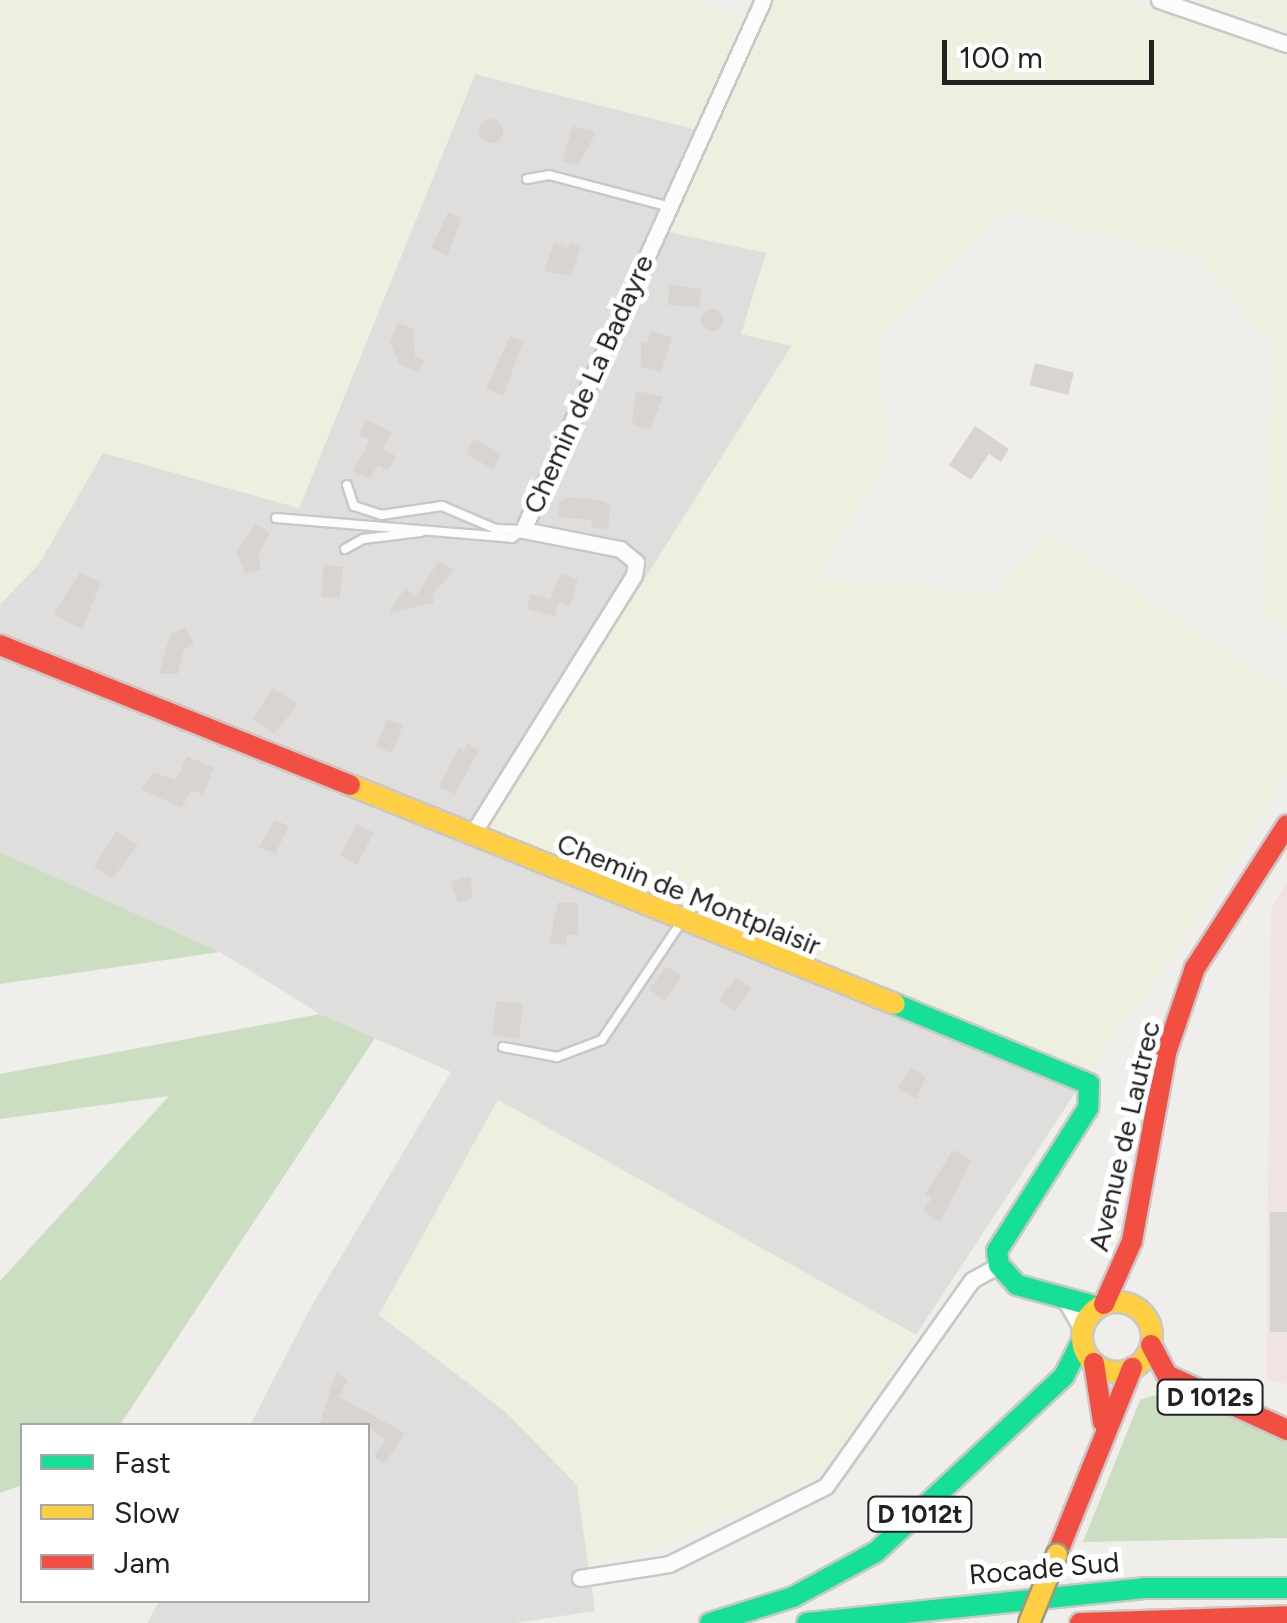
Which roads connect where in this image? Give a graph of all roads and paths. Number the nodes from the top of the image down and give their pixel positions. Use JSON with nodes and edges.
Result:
{"nodes":[{"id":1,"x":764,"y":0,"type":"edge"},
{"id":2,"x":1159,"y":0,"type":"edge"},
{"id":3,"x":1287,"y":44,"type":"edge"},
{"id":4,"x":528,"y":180,"type":"dead end"},
{"id":5,"x":670,"y":207,"type":"junction"},
{"id":6,"x":347,"y":485,"type":"dead end"},
{"id":7,"x":276,"y":518,"type":"dead end"},
{"id":8,"x":523,"y":530,"type":"junction"},
{"id":9,"x":425,"y":531,"type":"junction"},
{"id":10,"x":345,"y":549,"type":"dead end"},
{"id":11,"x":0,"y":645,"type":"edge"},
{"id":12,"x":1287,"y":824,"type":"edge"},
{"id":13,"x":471,"y":836,"type":"junction"},
{"id":14,"x":682,"y":921,"type":"junction"},
{"id":15,"x":503,"y":1047,"type":"dead end"},
{"id":16,"x":1132,"y":1241,"type":"junction"},
{"id":17,"x":999,"y":1265,"type":"junction"},
{"id":18,"x":1067,"y":1303,"type":"junction"},
{"id":19,"x":1101,"y":1306,"type":"junction"},
{"id":20,"x":1139,"y":1310,"type":"junction"},
{"id":21,"x":1082,"y":1335,"type":"junction"},
{"id":22,"x":1151,"y":1345,"type":"junction"},
{"id":23,"x":1094,"y":1364,"type":"junction"},
{"id":24,"x":1132,"y":1368,"type":"junction"},
{"id":25,"x":1287,"y":1430,"type":"edge"},
{"id":26,"x":1102,"y":1438,"type":"junction"},
{"id":27,"x":580,"y":1578,"type":"dead end"},
{"id":28,"x":1287,"y":1588,"type":"edge"},
{"id":29,"x":1287,"y":1616,"type":"edge"},
{"id":30,"x":710,"y":1623,"type":"edge"},
{"id":31,"x":807,"y":1623,"type":"edge"},
{"id":32,"x":1028,"y":1623,"type":"edge"},
{"id":33,"x":1080,"y":1623,"type":"edge"}],
"edges":[{"from":1,"to":5,"type":"street","name":"Chemin de La Badayre"},
{"from":2,"to":3,"type":"street"},
{"from":4,"to":5,"type":"lane"},
{"from":5,"to":8,"type":"street","name":"Chemin de La Badayre"},
{"from":6,"to":8,"type":"lane"},
{"from":7,"to":9,"type":"lane"},
{"from":8,"to":9,"type":"lane"},
{"from":8,"to":13,"type":"street","name":"Chemin de La Badayre"},
{"from":9,"to":10,"type":"lane"},
{"from":11,"to":13,"type":"main road","name":"Chemin de Montplaisir"},
{"from":12,"to":16,"type":"main road","name":"Avenue de Lautrec"},
{"from":13,"to":14,"type":"main road","name":"Chemin de Montplaisir"},
{"from":14,"to":15,"type":"lane"},
{"from":14,"to":17,"type":"main road","name":"Chemin de Montplaisir"},
{"from":16,"to":19,"type":"main road","name":"Avenue de Lautrec"},
{"from":16,"to":20,"type":"main road"},
{"from":17,"to":18,"type":"main road"},
{"from":17,"to":27,"type":"street"},
{"from":18,"to":19,"type":"main road"},
{"from":18,"to":21,"type":"street"},
{"from":19,"to":20,"type":"main road"},
{"from":19,"to":21,"type":"main road"},
{"from":20,"to":22,"type":"main road"},
{"from":21,"to":23,"type":"main road"},
{"from":21,"to":30,"type":"main road","number":"D 1012t"},
{"from":22,"to":24,"type":"main road"},
{"from":22,"to":25,"type":"main road","number":"D 1012s"},
{"from":23,"to":24,"type":"main road"},
{"from":23,"to":26,"type":"main road"},
{"from":24,"to":26,"type":"main road"},
{"from":26,"to":32,"type":"main road","bridge":true},
{"from":28,"to":31,"type":"main road","name":"Rocade Sud"},
{"from":29,"to":33,"type":"main road","name":"Rocade Sud"}]}
